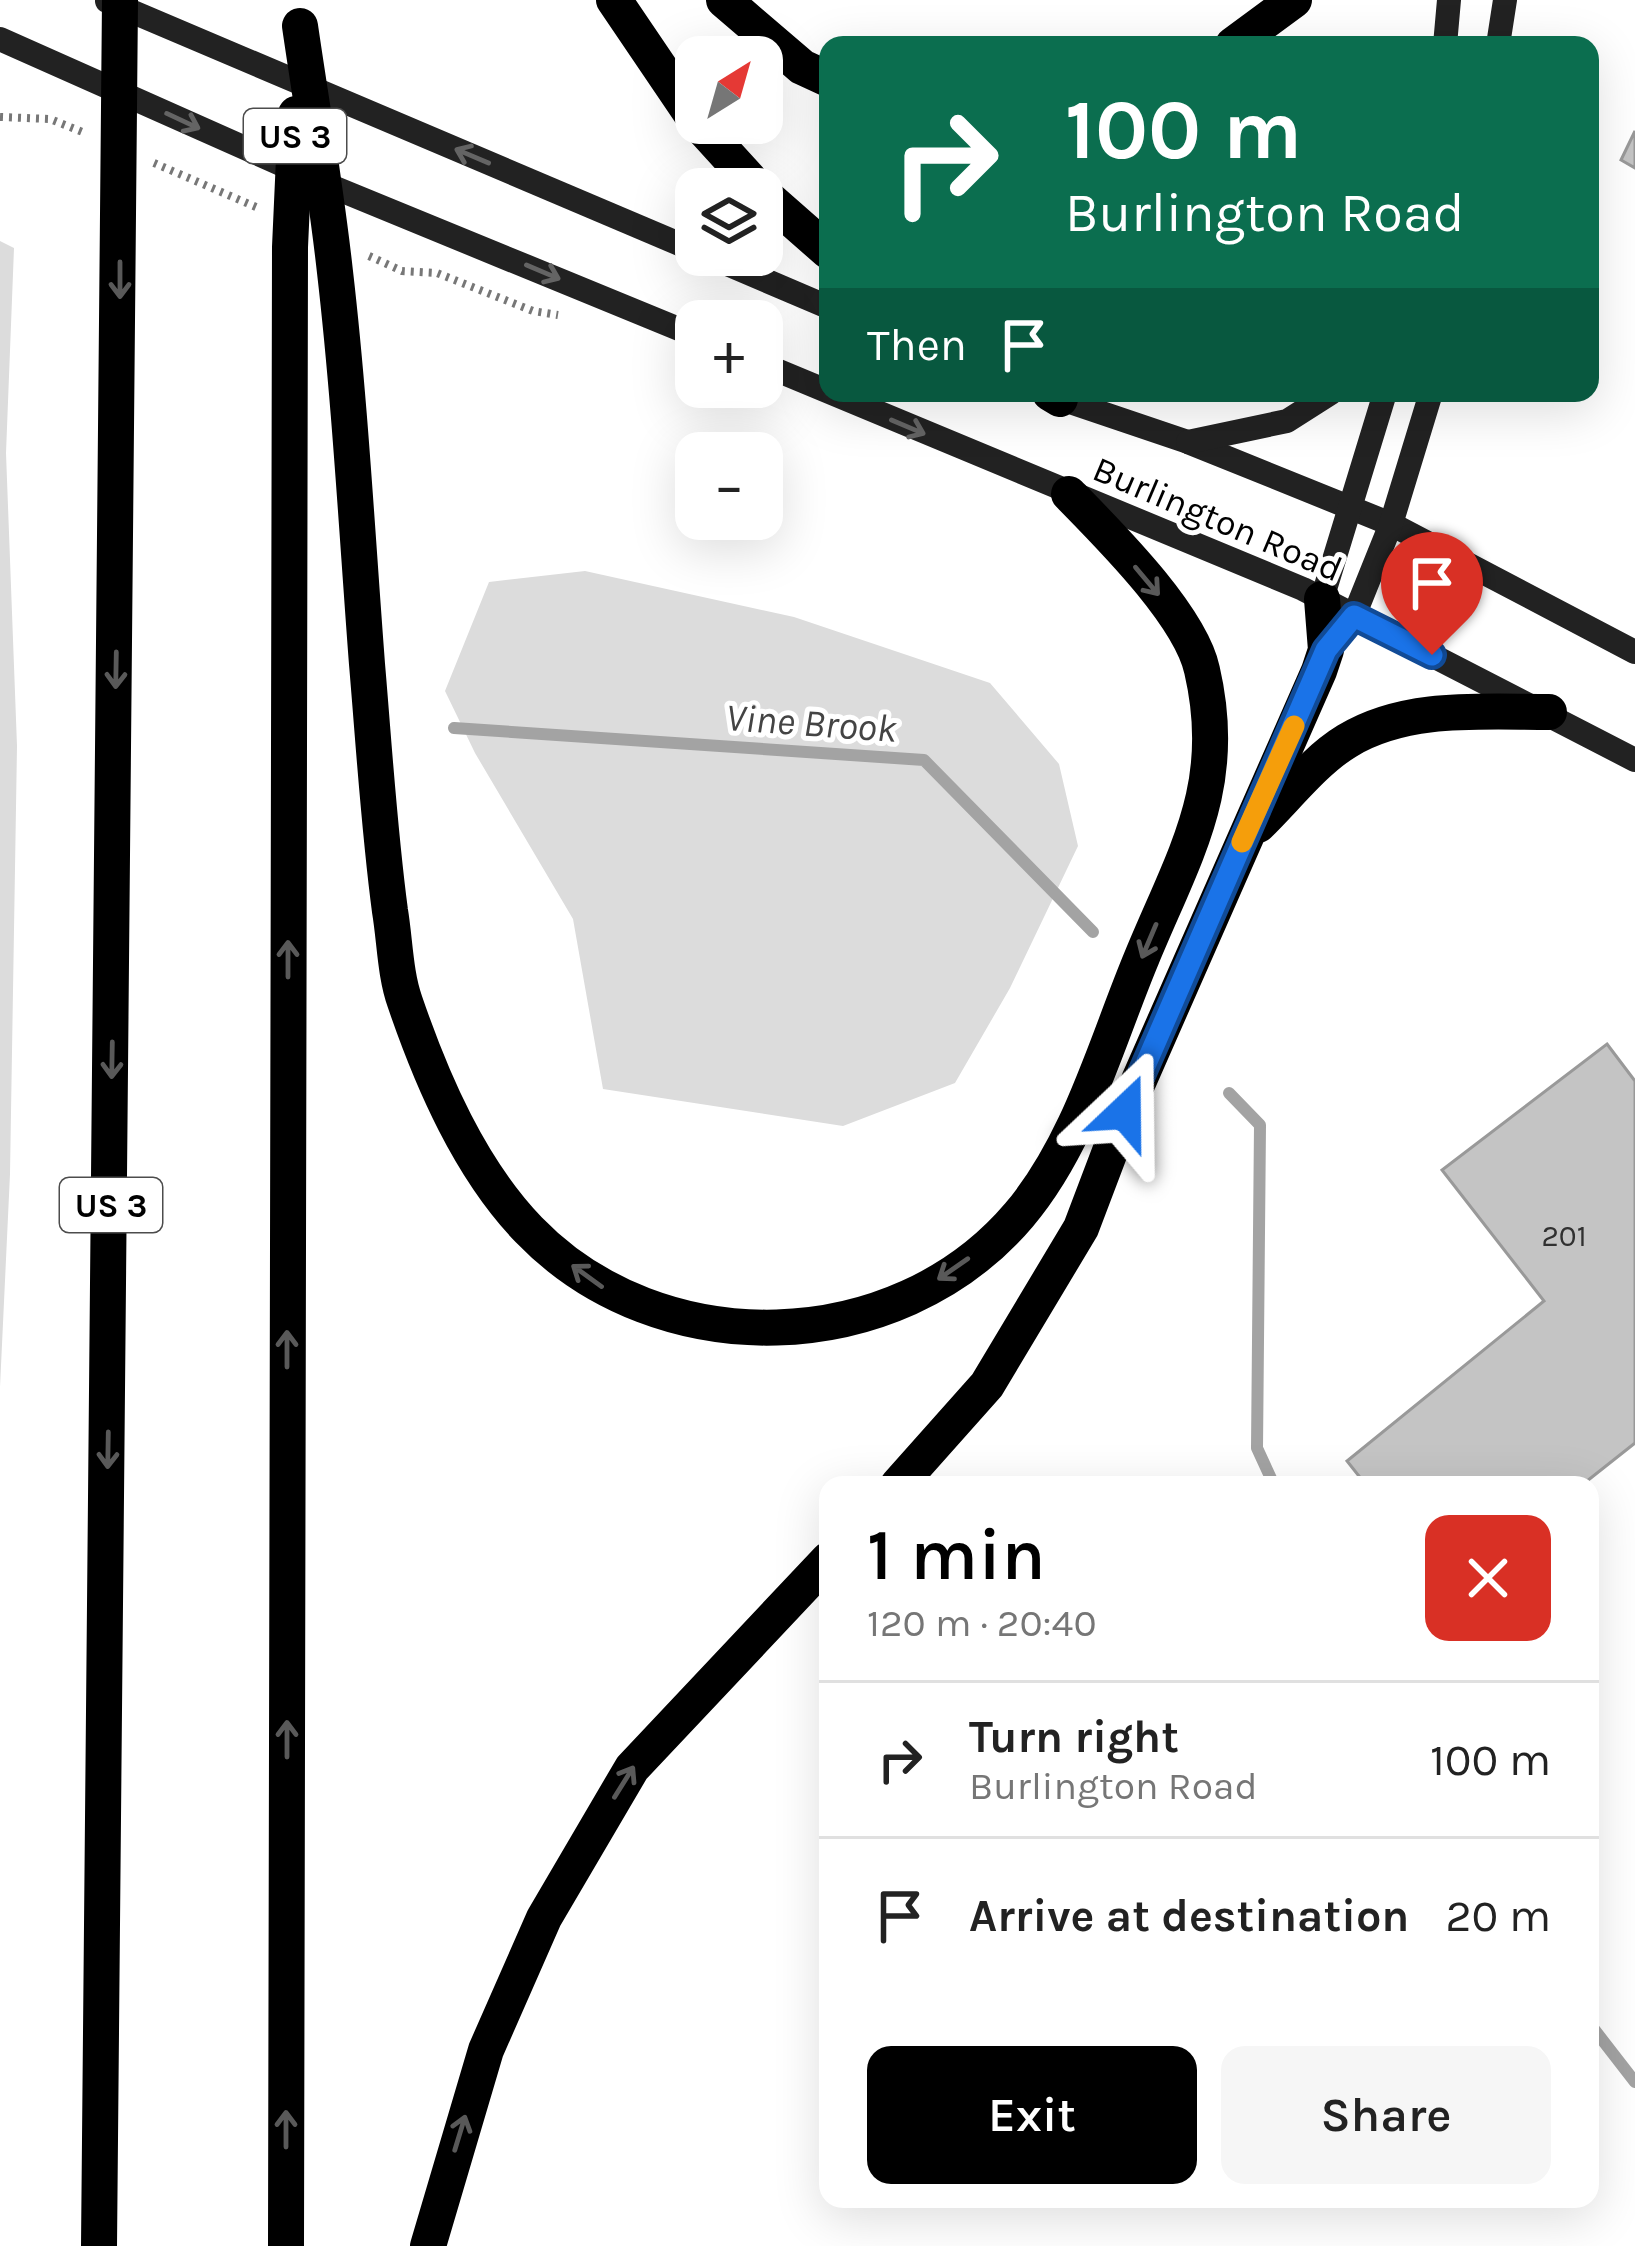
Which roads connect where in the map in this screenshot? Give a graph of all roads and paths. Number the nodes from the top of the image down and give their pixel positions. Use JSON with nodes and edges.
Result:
{"nodes":[{"id":1,"x":106,"y":0,"type":"edge"},
{"id":2,"x":120,"y":0,"type":"edge"},
{"id":3,"x":614,"y":0,"type":"edge"},
{"id":4,"x":724,"y":0,"type":"edge"},
{"id":5,"x":1294,"y":0,"type":"edge"},
{"id":6,"x":1449,"y":0,"type":"edge"},
{"id":7,"x":1505,"y":0,"type":"edge"},
{"id":8,"x":300,"y":13,"type":"edge"},
{"id":9,"x":1245,"y":36,"type":"edge"},
{"id":10,"x":1446,"y":36,"type":"edge"},
{"id":11,"x":1499,"y":36,"type":"edge"},
{"id":12,"x":0,"y":39,"type":"edge"},
{"id":13,"x":819,"y":73,"type":"edge"},
{"id":14,"x":675,"y":90,"type":"edge"},
{"id":15,"x":0,"y":117,"type":"edge"},
{"id":16,"x":94,"y":137,"type":"dead end"},
{"id":17,"x":717,"y":144,"type":"edge"},
{"id":18,"x":129,"y":160,"type":"junction"},
{"id":19,"x":739,"y":168,"type":"edge"},
{"id":20,"x":783,"y":211,"type":"edge"},
{"id":21,"x":268,"y":213,"type":"dead end"},
{"id":22,"x":675,"y":242,"type":"edge"},
{"id":23,"x":819,"y":243,"type":"edge"},
{"id":24,"x":346,"y":261,"type":"junction"},
{"id":25,"x":755,"y":276,"type":"edge"},
{"id":26,"x":819,"y":303,"type":"edge"},
{"id":27,"x":572,"y":318,"type":"dead end"},
{"id":28,"x":675,"y":327,"type":"edge"},
{"id":29,"x":783,"y":373,"type":"edge"},
{"id":30,"x":819,"y":388,"type":"edge"},
{"id":31,"x":852,"y":402,"type":"edge"},
{"id":32,"x":1072,"y":402,"type":"edge"},
{"id":33,"x":1317,"y":402,"type":"edge"},
{"id":34,"x":1382,"y":402,"type":"edge"},
{"id":35,"x":1428,"y":402,"type":"edge"},
{"id":36,"x":1189,"y":442,"type":"junction"},
{"id":37,"x":1069,"y":494,"type":"junction"},
{"id":38,"x":1348,"y":506,"type":"junction"},
{"id":39,"x":1391,"y":524,"type":"junction"},
{"id":40,"x":1338,"y":608,"type":"junction"},
{"id":41,"x":1635,"y":652,"type":"edge"},
{"id":42,"x":1549,"y":712,"type":"junction"},
{"id":43,"x":1635,"y":760,"type":"edge"},
{"id":44,"x":1243,"y":840,"type":"junction"},
{"id":45,"x":906,"y":1476,"type":"edge"},
{"id":46,"x":819,"y":1570,"type":"edge"},
{"id":47,"x":99,"y":2246,"type":"edge"},
{"id":48,"x":286,"y":2246,"type":"edge"},
{"id":49,"x":428,"y":2246,"type":"edge"}],
"edges":[{"from":22,"to":1,"type":"main road","one_way":true},
{"from":2,"to":18,"type":"highway","number":"US 3"},
{"from":3,"to":14,"type":"highway"},
{"from":4,"to":13,"type":"highway"},
{"from":5,"to":9,"type":"highway"},
{"from":6,"to":10,"type":"main road"},
{"from":7,"to":11,"type":"main road"},
{"from":8,"to":24,"type":"highway"},
{"from":48,"to":8,"type":"highway","number":"US 3","one_way":true},
{"from":12,"to":28,"type":"main road","one_way":true},
{"from":15,"to":16,"type":"path"},
{"from":17,"to":19,"type":"highway"},
{"from":18,"to":21,"type":"path"},
{"from":18,"to":47,"type":"highway","number":"US 3","one_way":true},
{"from":20,"to":23,"type":"highway"},
{"from":24,"to":27,"type":"path"},
{"from":37,"to":24,"type":"highway","one_way":true},
{"from":25,"to":26,"type":"main road"},
{"from":29,"to":30,"type":"main road","name":"Burlington Road","one_way":true},
{"from":31,"to":37,"type":"main road","name":"Burlington Road","one_way":true},
{"from":32,"to":36,"type":"main road","name":"Burlington Road"},
{"from":33,"to":36,"type":"main road"},
{"from":34,"to":38,"type":"main road"},
{"from":35,"to":39,"type":"main road"},
{"from":36,"to":38,"type":"main road","name":"Burlington Road"},
{"from":37,"to":40,"type":"main road","name":"Burlington Road"},
{"from":38,"to":39,"type":"main road","name":"Burlington Road"},
{"from":38,"to":40,"type":"main road"},
{"from":39,"to":40,"type":"main road"},
{"from":39,"to":41,"type":"main road","name":"Burlington Road"},
{"from":40,"to":42,"type":"main road","name":"Burlington Road"},
{"from":40,"to":44,"type":"highway"},
{"from":42,"to":43,"type":"main road","name":"Burlington Road"},
{"from":42,"to":44,"type":"highway"},
{"from":44,"to":45,"type":"highway"},
{"from":49,"to":46,"type":"highway","one_way":true}]}
